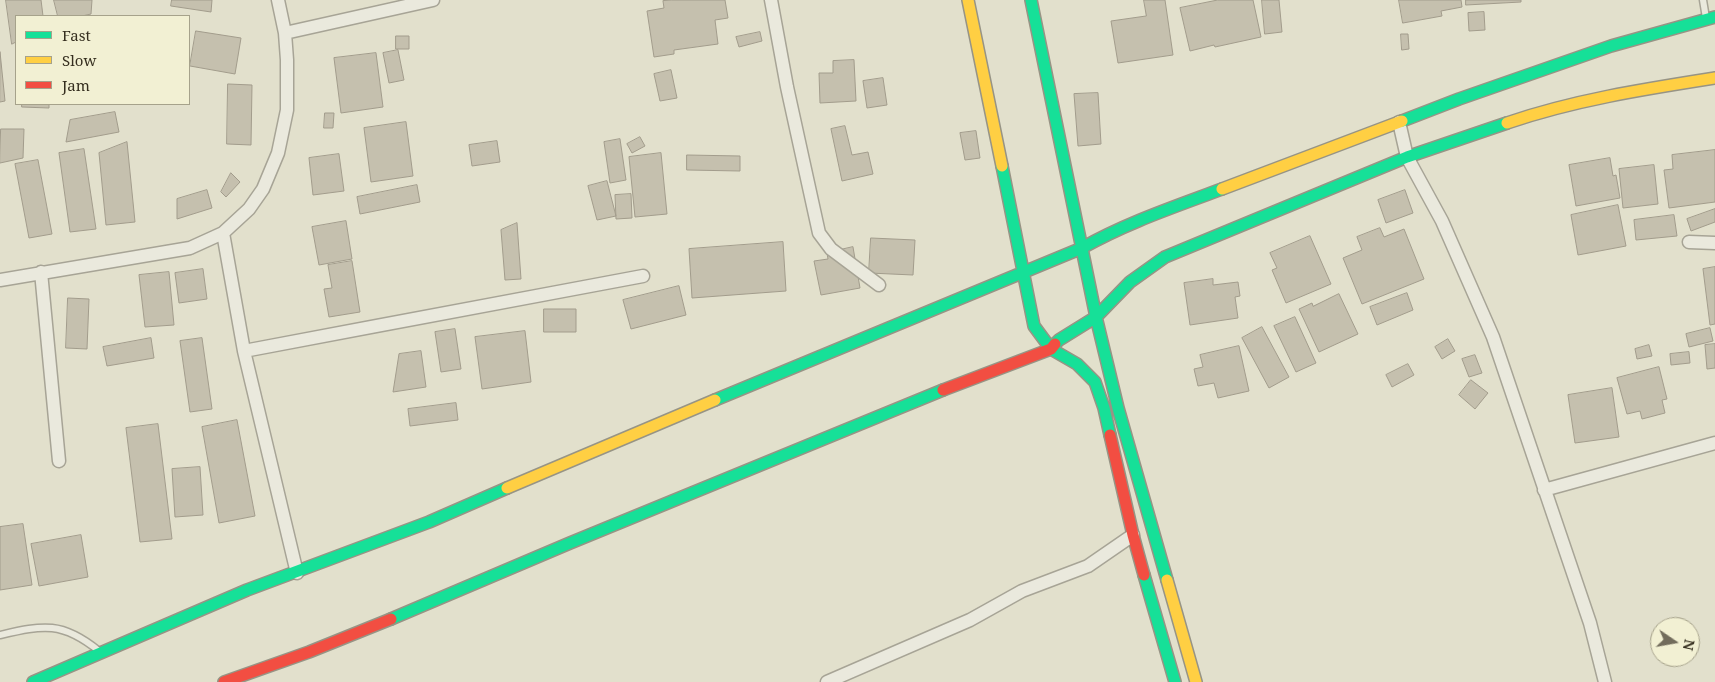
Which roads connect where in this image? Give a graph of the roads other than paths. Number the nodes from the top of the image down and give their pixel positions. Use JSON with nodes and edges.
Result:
{"nodes":[{"id":1,"x":278,"y":0,"type":"edge"},
{"id":2,"x":433,"y":0,"type":"edge"},
{"id":3,"x":771,"y":0,"type":"edge"},
{"id":4,"x":968,"y":0,"type":"edge"},
{"id":5,"x":1031,"y":0,"type":"edge"},
{"id":6,"x":1703,"y":0,"type":"edge"},
{"id":7,"x":1711,"y":18,"type":"edge"},
{"id":8,"x":285,"y":33,"type":"junction"},
{"id":9,"x":1715,"y":78,"type":"edge"},
{"id":10,"x":1399,"y":122,"type":"junction"},
{"id":11,"x":1407,"y":157,"type":"junction"},
{"id":12,"x":223,"y":233,"type":"junction"},
{"id":13,"x":1689,"y":242,"type":"dead end"},
{"id":14,"x":1715,"y":242,"type":"edge"},
{"id":15,"x":1082,"y":248,"type":"junction"},
{"id":16,"x":42,"y":272,"type":"junction"},
{"id":17,"x":1022,"y":273,"type":"junction"},
{"id":18,"x":643,"y":276,"type":"dead end"},
{"id":19,"x":0,"y":280,"type":"edge"},
{"id":20,"x":879,"y":285,"type":"dead end"},
{"id":21,"x":1096,"y":317,"type":"junction"},
{"id":22,"x":1051,"y":348,"type":"junction"},
{"id":23,"x":244,"y":351,"type":"junction"},
{"id":24,"x":1715,"y":443,"type":"edge"},
{"id":25,"x":59,"y":460,"type":"dead end"},
{"id":26,"x":1544,"y":490,"type":"junction"},
{"id":27,"x":1133,"y":535,"type":"junction"},
{"id":28,"x":297,"y":573,"type":"junction"},
{"id":29,"x":0,"y":636,"type":"edge"},
{"id":30,"x":102,"y":653,"type":"junction"},
{"id":31,"x":33,"y":682,"type":"edge"},
{"id":32,"x":224,"y":682,"type":"edge"},
{"id":33,"x":826,"y":682,"type":"edge"},
{"id":34,"x":1175,"y":682,"type":"edge"},
{"id":35,"x":1196,"y":682,"type":"edge"},
{"id":36,"x":1605,"y":682,"type":"edge"}],
"edges":[{"from":1,"to":8,"type":"street"},
{"from":2,"to":8,"type":"street"},
{"from":3,"to":20,"type":"street"},
{"from":4,"to":17,"type":"street"},
{"from":5,"to":15,"type":"street"},
{"from":6,"to":7,"type":"lane"},
{"from":7,"to":10,"type":"street"},
{"from":8,"to":12,"type":"street"},
{"from":9,"to":11,"type":"street"},
{"from":10,"to":11,"type":"street"},
{"from":10,"to":15,"type":"street"},
{"from":11,"to":21,"type":"street"},
{"from":11,"to":26,"type":"street"},
{"from":12,"to":16,"type":"street"},
{"from":12,"to":23,"type":"street"},
{"from":13,"to":14,"type":"street"},
{"from":15,"to":17,"type":"street"},
{"from":15,"to":21,"type":"street"},
{"from":16,"to":19,"type":"street"},
{"from":16,"to":25,"type":"street"},
{"from":17,"to":22,"type":"street"},
{"from":17,"to":28,"type":"street"},
{"from":18,"to":23,"type":"street"},
{"from":21,"to":22,"type":"street"},
{"from":21,"to":35,"type":"street"},
{"from":22,"to":27,"type":"street"},
{"from":22,"to":32,"type":"street"},
{"from":23,"to":28,"type":"street"},
{"from":24,"to":26,"type":"street"},
{"from":26,"to":36,"type":"street"},
{"from":27,"to":33,"type":"street"},
{"from":27,"to":34,"type":"street"},
{"from":28,"to":30,"type":"street"},
{"from":29,"to":30,"type":"lane"},
{"from":30,"to":31,"type":"street"}]}
